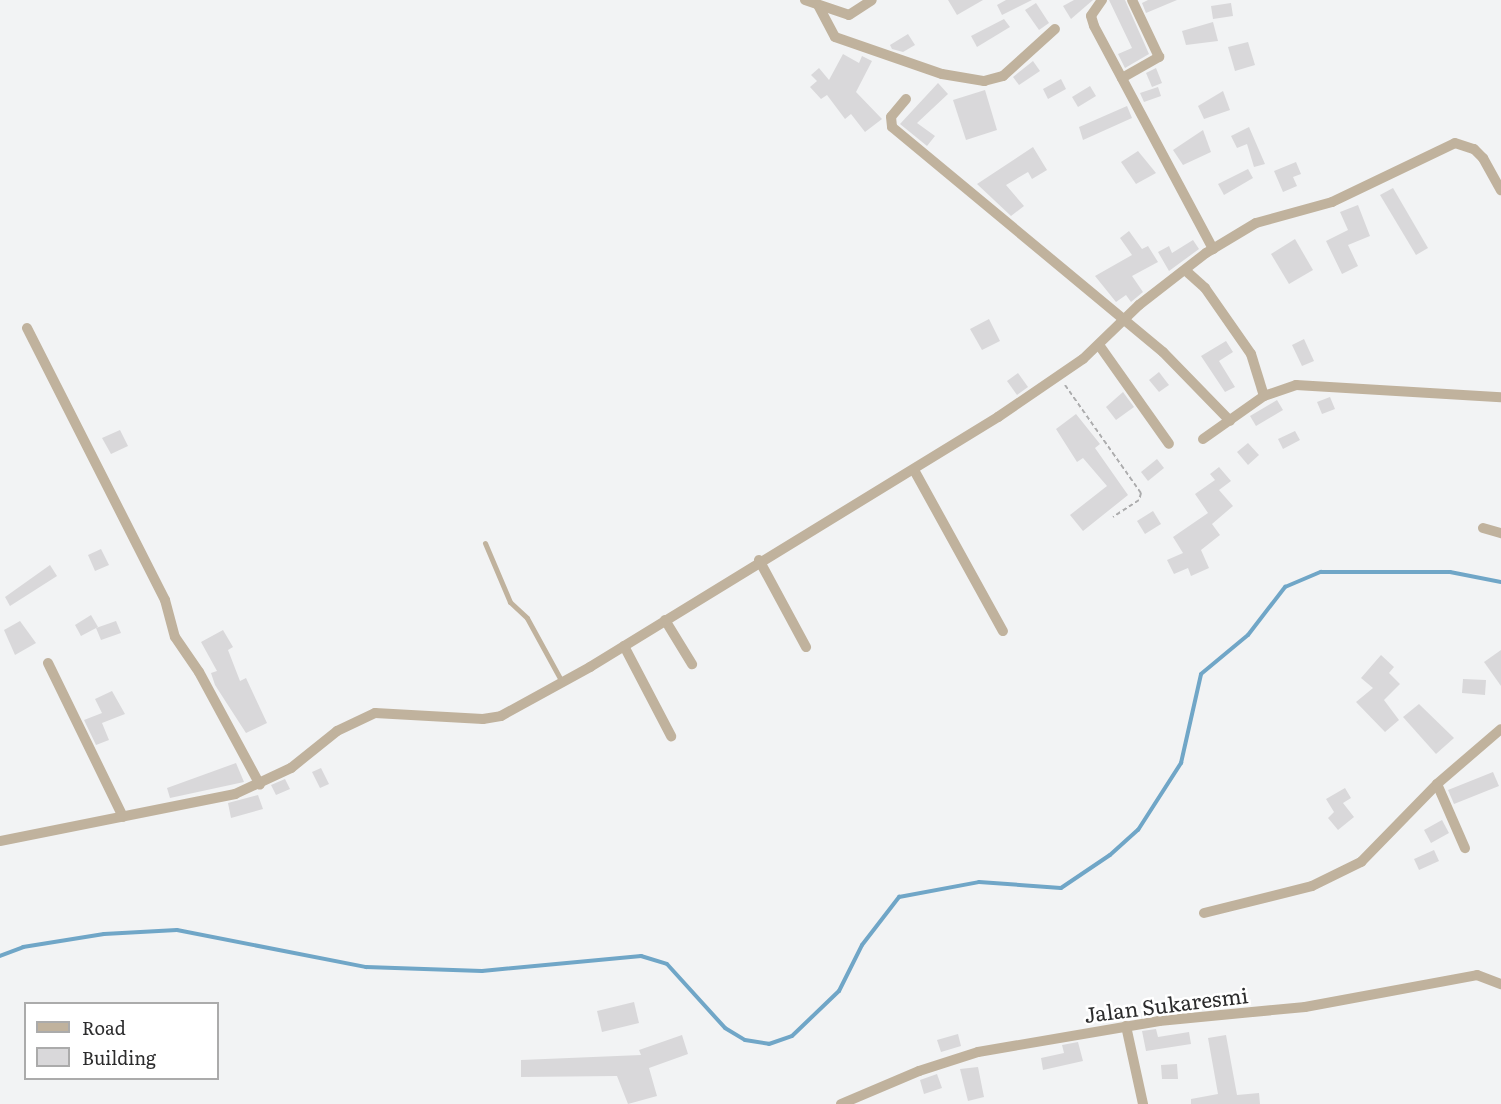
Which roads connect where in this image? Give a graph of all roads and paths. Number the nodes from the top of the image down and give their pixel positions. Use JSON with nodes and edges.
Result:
{"nodes":[{"id":1,"x":805,"y":0,"type":"edge"},
{"id":2,"x":872,"y":0,"type":"edge"},
{"id":3,"x":1102,"y":0,"type":"edge"},
{"id":4,"x":1132,"y":0,"type":"edge"},
{"id":5,"x":818,"y":5,"type":"junction"},
{"id":6,"x":1055,"y":29,"type":"dead end"},
{"id":7,"x":1122,"y":78,"type":"junction"},
{"id":8,"x":906,"y":99,"type":"dead end"},
{"id":9,"x":1501,"y":190,"type":"edge"},
{"id":10,"x":1213,"y":249,"type":"junction"},
{"id":11,"x":1185,"y":270,"type":"junction"},
{"id":12,"x":1124,"y":321,"type":"junction"},
{"id":13,"x":27,"y":328,"type":"dead end"},
{"id":14,"x":1099,"y":345,"type":"junction"},
{"id":15,"x":1058,"y":375,"type":"junction"},
{"id":16,"x":1264,"y":396,"type":"junction"},
{"id":17,"x":1501,"y":397,"type":"edge"},
{"id":18,"x":1230,"y":421,"type":"junction"},
{"id":19,"x":1203,"y":439,"type":"dead end"},
{"id":20,"x":1169,"y":444,"type":"dead end"},
{"id":21,"x":914,"y":470,"type":"junction"},
{"id":22,"x":1113,"y":517,"type":"dead end"},
{"id":23,"x":1483,"y":528,"type":"dead end"},
{"id":24,"x":1501,"y":533,"type":"edge"},
{"id":25,"x":485,"y":543,"type":"dead end"},
{"id":26,"x":759,"y":560,"type":"junction"},
{"id":27,"x":664,"y":620,"type":"junction"},
{"id":28,"x":1002,"y":632,"type":"dead end"},
{"id":29,"x":624,"y":646,"type":"junction"},
{"id":30,"x":806,"y":647,"type":"dead end"},
{"id":31,"x":48,"y":663,"type":"dead end"},
{"id":32,"x":692,"y":664,"type":"dead end"},
{"id":33,"x":562,"y":682,"type":"junction"},
{"id":34,"x":1501,"y":729,"type":"edge"},
{"id":35,"x":671,"y":736,"type":"dead end"},
{"id":36,"x":1437,"y":784,"type":"junction"},
{"id":37,"x":260,"y":785,"type":"junction"},
{"id":38,"x":123,"y":817,"type":"junction"},
{"id":39,"x":0,"y":842,"type":"edge"},
{"id":40,"x":1465,"y":849,"type":"dead end"},
{"id":41,"x":1203,"y":913,"type":"dead end"},
{"id":42,"x":1501,"y":984,"type":"edge"},
{"id":43,"x":1126,"y":1026,"type":"junction"},
{"id":44,"x":841,"y":1104,"type":"edge"},
{"id":45,"x":1143,"y":1104,"type":"edge"}],
"edges":[{"from":1,"to":5,"type":"street"},
{"from":2,"to":5,"type":"street"},
{"from":3,"to":7,"type":"street"},
{"from":4,"to":7,"type":"street"},
{"from":5,"to":6,"type":"street"},
{"from":7,"to":10,"type":"street"},
{"from":8,"to":12,"type":"street"},
{"from":9,"to":10,"type":"street"},
{"from":10,"to":11,"type":"street"},
{"from":11,"to":12,"type":"street"},
{"from":11,"to":16,"type":"street"},
{"from":12,"to":14,"type":"street"},
{"from":12,"to":18,"type":"street"},
{"from":13,"to":37,"type":"street"},
{"from":14,"to":15,"type":"street"},
{"from":14,"to":20,"type":"street"},
{"from":15,"to":21,"type":"street"},
{"from":15,"to":22,"type":"path"},
{"from":16,"to":17,"type":"street"},
{"from":16,"to":18,"type":"street"},
{"from":18,"to":19,"type":"street"},
{"from":21,"to":26,"type":"street"},
{"from":21,"to":28,"type":"street"},
{"from":23,"to":24,"type":"street"},
{"from":25,"to":33,"type":"lane"},
{"from":26,"to":27,"type":"street"},
{"from":26,"to":30,"type":"street"},
{"from":27,"to":29,"type":"street"},
{"from":27,"to":32,"type":"street"},
{"from":29,"to":33,"type":"street"},
{"from":29,"to":35,"type":"street"},
{"from":31,"to":38,"type":"street"},
{"from":33,"to":37,"type":"street"},
{"from":34,"to":36,"type":"street"},
{"from":36,"to":40,"type":"street"},
{"from":36,"to":41,"type":"street"},
{"from":37,"to":38,"type":"street"},
{"from":38,"to":39,"type":"street"},
{"from":42,"to":43,"type":"street","name":"Jalan Sukaresmi"},
{"from":43,"to":44,"type":"street","name":"Jalan Sukaresmi"},
{"from":43,"to":45,"type":"street"}]}
